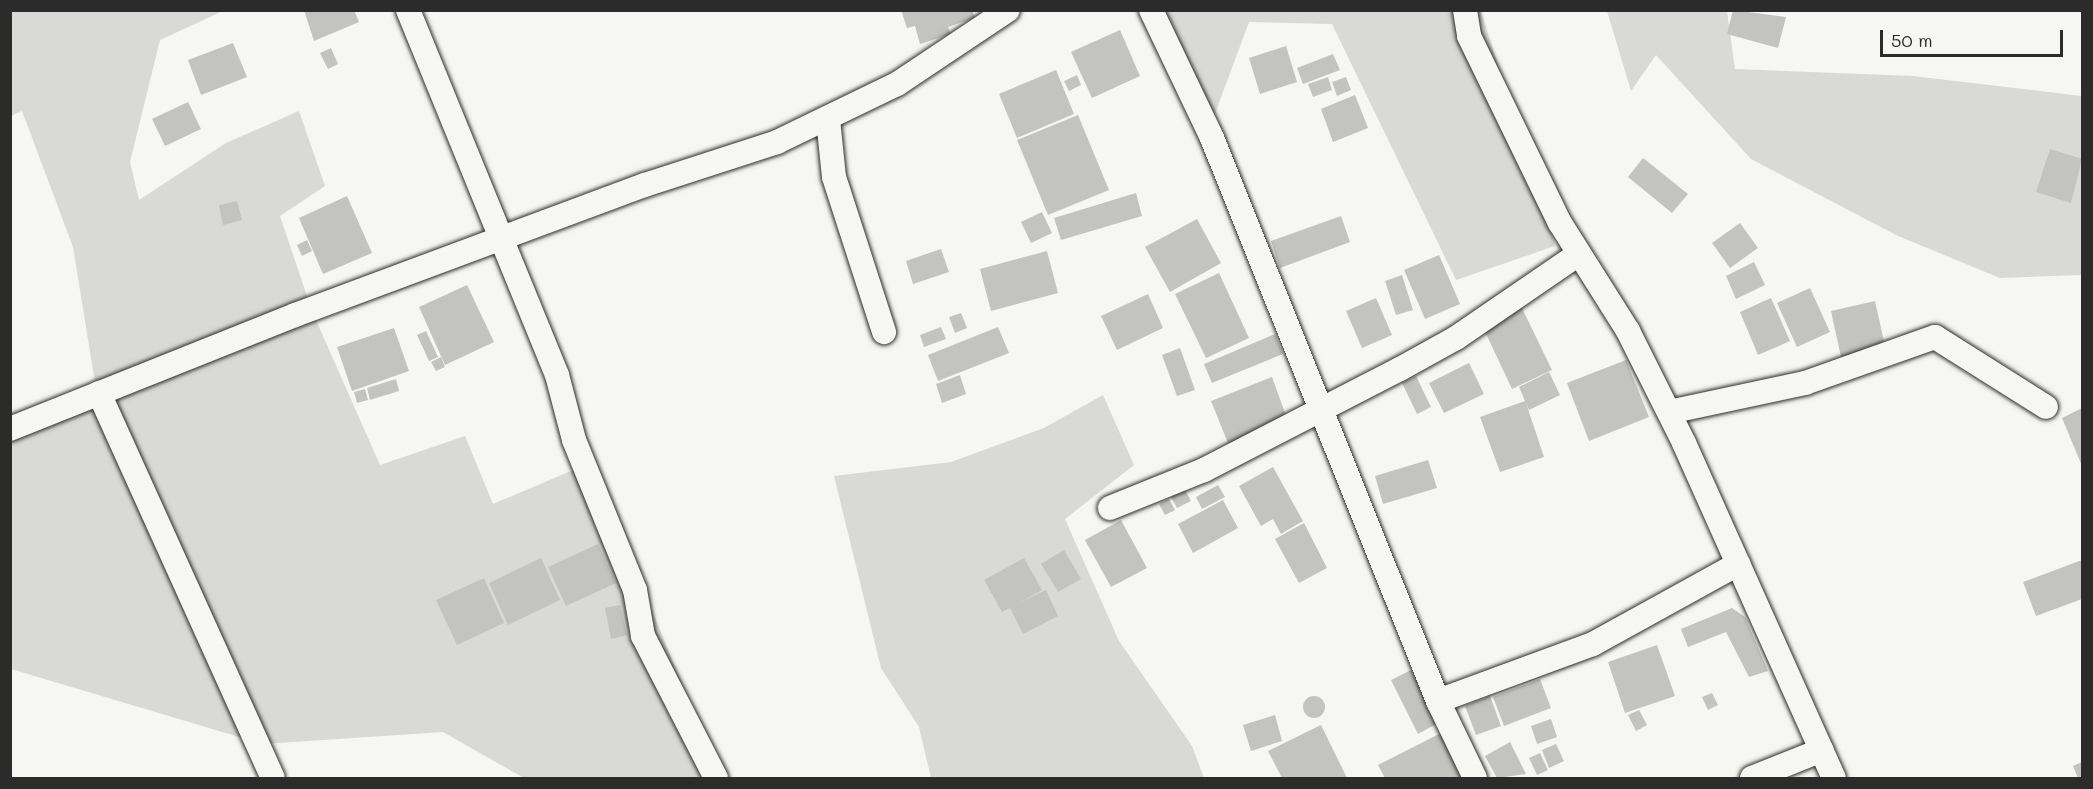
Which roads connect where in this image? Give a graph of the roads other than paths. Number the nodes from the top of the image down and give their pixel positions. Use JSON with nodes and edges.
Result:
{"nodes":[{"id":1,"x":408,"y":10,"type":"edge"},
{"id":2,"x":1008,"y":10,"type":"edge"},
{"id":3,"x":1151,"y":10,"type":"edge"},
{"id":4,"x":1465,"y":10,"type":"edge"},
{"id":5,"x":828,"y":118,"type":"junction"},
{"id":6,"x":499,"y":242,"type":"junction"},
{"id":7,"x":1577,"y":255,"type":"junction"},
{"id":8,"x":884,"y":332,"type":"dead end"},
{"id":9,"x":99,"y":393,"type":"junction"},
{"id":10,"x":1320,"y":407,"type":"junction"},
{"id":11,"x":2046,"y":407,"type":"dead end"},
{"id":12,"x":1669,"y":412,"type":"junction"},
{"id":13,"x":10,"y":429,"type":"edge"},
{"id":14,"x":1110,"y":508,"type":"dead end"},
{"id":15,"x":1738,"y":564,"type":"junction"},
{"id":16,"x":1438,"y":702,"type":"junction"},
{"id":17,"x":1822,"y":750,"type":"junction"},
{"id":18,"x":273,"y":778,"type":"edge"},
{"id":19,"x":716,"y":778,"type":"edge"},
{"id":20,"x":1475,"y":778,"type":"edge"},
{"id":21,"x":1752,"y":778,"type":"edge"},
{"id":22,"x":1834,"y":778,"type":"edge"}],
"edges":[{"from":1,"to":6,"type":"street"},
{"from":2,"to":5,"type":"street"},
{"from":3,"to":10,"type":"street"},
{"from":4,"to":7,"type":"street"},
{"from":5,"to":6,"type":"street"},
{"from":5,"to":8,"type":"street"},
{"from":6,"to":9,"type":"street"},
{"from":6,"to":19,"type":"street"},
{"from":7,"to":10,"type":"street"},
{"from":7,"to":12,"type":"street"},
{"from":9,"to":13,"type":"street"},
{"from":9,"to":18,"type":"street"},
{"from":10,"to":14,"type":"street"},
{"from":10,"to":16,"type":"street"},
{"from":11,"to":12,"type":"street"},
{"from":12,"to":15,"type":"street"},
{"from":15,"to":16,"type":"street"},
{"from":15,"to":17,"type":"street"},
{"from":16,"to":20,"type":"street"},
{"from":17,"to":21,"type":"street"},
{"from":17,"to":22,"type":"street"}]}
